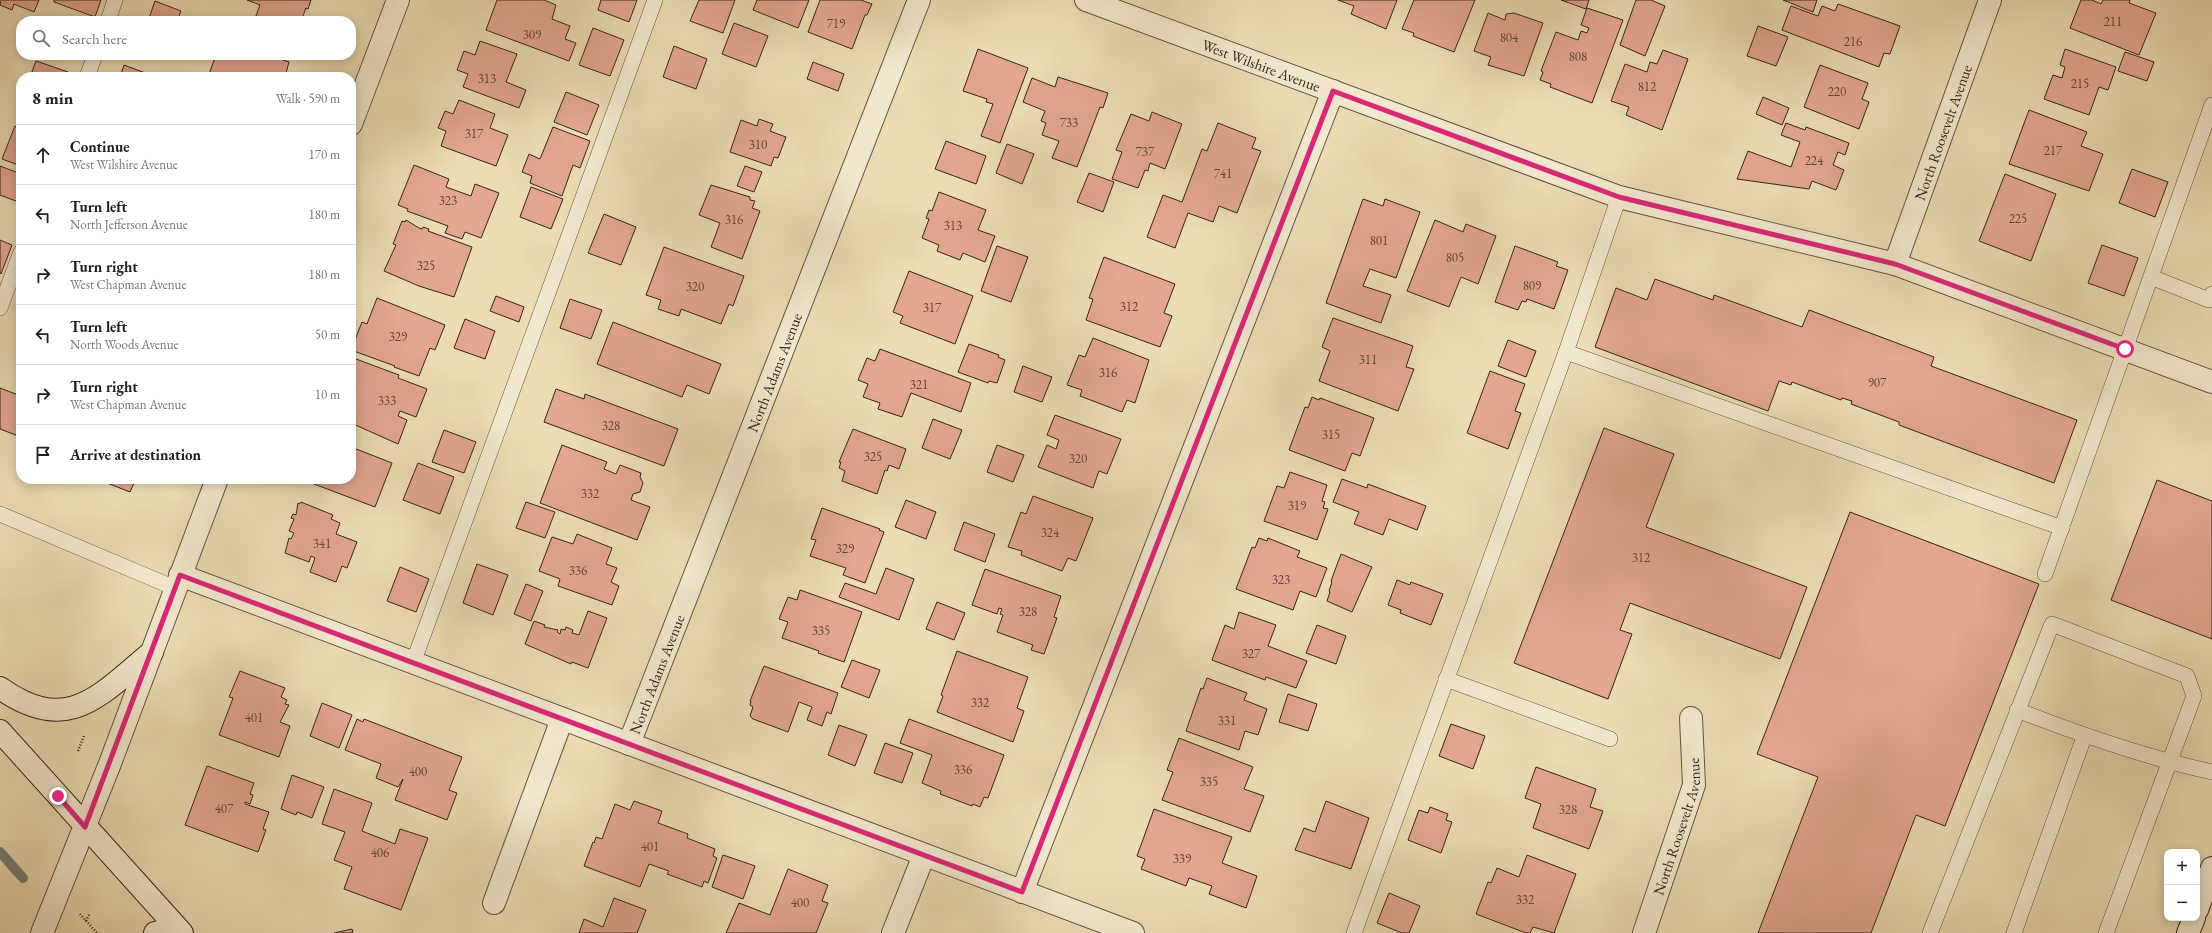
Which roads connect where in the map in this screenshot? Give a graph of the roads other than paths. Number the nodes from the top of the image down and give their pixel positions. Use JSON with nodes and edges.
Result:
{"nodes":[{"id":1,"x":115,"y":0,"type":"edge"},
{"id":2,"x":398,"y":0,"type":"edge"},
{"id":3,"x":655,"y":0,"type":"edge"},
{"id":4,"x":919,"y":0,"type":"edge"},
{"id":5,"x":1086,"y":0,"type":"edge"},
{"id":6,"x":1990,"y":0,"type":"edge"},
{"id":7,"x":110,"y":16,"type":"edge"},
{"id":8,"x":93,"y":60,"type":"edge"},
{"id":9,"x":89,"y":72,"type":"edge"},
{"id":10,"x":1333,"y":91,"type":"junction"},
{"id":11,"x":2212,"y":105,"type":"edge"},
{"id":12,"x":356,"y":111,"type":"edge"},
{"id":13,"x":1619,"y":197,"type":"junction"},
{"id":14,"x":1895,"y":264,"type":"junction"},
{"id":15,"x":16,"y":265,"type":"edge"},
{"id":16,"x":2151,"y":277,"type":"junction"},
{"id":17,"x":2211,"y":298,"type":"edge"},
{"id":18,"x":0,"y":308,"type":"edge"},
{"id":19,"x":2125,"y":349,"type":"junction"},
{"id":20,"x":1566,"y":352,"type":"junction"},
{"id":21,"x":2212,"y":382,"type":"edge"},
{"id":22,"x":214,"y":484,"type":"edge"},
{"id":23,"x":0,"y":514,"type":"edge"},
{"id":24,"x":2062,"y":528,"type":"junction"},
{"id":25,"x":2045,"y":574,"type":"dead end"},
{"id":26,"x":178,"y":582,"type":"junction"},
{"id":27,"x":152,"y":652,"type":"junction"},
{"id":28,"x":413,"y":663,"type":"junction"},
{"id":29,"x":1446,"y":679,"type":"junction"},
{"id":30,"x":0,"y":688,"type":"edge"},
{"id":31,"x":2017,"y":710,"type":"junction"},
{"id":32,"x":1691,"y":718,"type":"dead end"},
{"id":33,"x":562,"y":719,"type":"junction"},
{"id":34,"x":0,"y":731,"type":"edge"},
{"id":35,"x":2084,"y":737,"type":"junction"},
{"id":36,"x":1610,"y":739,"type":"dead end"},
{"id":37,"x":629,"y":744,"type":"junction"},
{"id":38,"x":2168,"y":762,"type":"junction"},
{"id":39,"x":2212,"y":772,"type":"edge"},
{"id":40,"x":85,"y":827,"type":"junction"},
{"id":41,"x":924,"y":855,"type":"junction"},
{"id":42,"x":2212,"y":868,"type":"edge"},
{"id":43,"x":1022,"y":892,"type":"junction"},
{"id":44,"x":2200,"y":902,"type":"edge"},
{"id":45,"x":494,"y":903,"type":"dead end"},
{"id":46,"x":2193,"y":921,"type":"edge"},
{"id":47,"x":179,"y":930,"type":"edge"},
{"id":48,"x":42,"y":933,"type":"edge"},
{"id":49,"x":155,"y":933,"type":"edge"},
{"id":50,"x":893,"y":933,"type":"edge"},
{"id":51,"x":1133,"y":933,"type":"edge"},
{"id":52,"x":1354,"y":933,"type":"edge"},
{"id":53,"x":1644,"y":933,"type":"edge"},
{"id":54,"x":1930,"y":933,"type":"edge"},
{"id":55,"x":2014,"y":933,"type":"edge"},
{"id":56,"x":2106,"y":933,"type":"edge"},
{"id":57,"x":2188,"y":933,"type":"edge"}],
"edges":[{"from":1,"to":7,"type":"lane"},
{"from":2,"to":12,"type":"street"},
{"from":3,"to":28,"type":"lane"},
{"from":4,"to":37,"type":"street","name":"North Adams Avenue"},
{"from":5,"to":10,"type":"street","name":"West Wilshire Avenue"},
{"from":6,"to":14,"type":"street","name":"North Roosevelt Avenue"},
{"from":8,"to":9,"type":"lane"},
{"from":10,"to":13,"type":"street","name":"West Wilshire Avenue"},
{"from":10,"to":43,"type":"street"},
{"from":11,"to":16,"type":"lane"},
{"from":13,"to":14,"type":"street","name":"West Wilshire Avenue"},
{"from":13,"to":20,"type":"lane"},
{"from":14,"to":19,"type":"street","name":"West Wilshire Avenue"},
{"from":15,"to":18,"type":"lane"},
{"from":16,"to":17,"type":"lane"},
{"from":16,"to":19,"type":"lane"},
{"from":19,"to":21,"type":"street","name":"West Wilshire Avenue"},
{"from":19,"to":24,"type":"lane"},
{"from":20,"to":24,"type":"lane"},
{"from":20,"to":29,"type":"lane"},
{"from":22,"to":26,"type":"street"},
{"from":23,"to":26,"type":"lane"},
{"from":24,"to":25,"type":"lane"},
{"from":26,"to":27,"type":"street"},
{"from":26,"to":28,"type":"street"},
{"from":27,"to":30,"type":"street"},
{"from":27,"to":40,"type":"street"},
{"from":28,"to":33,"type":"street"},
{"from":29,"to":36,"type":"lane"},
{"from":29,"to":52,"type":"lane"},
{"from":31,"to":35,"type":"lane"},
{"from":31,"to":38,"type":"lane"},
{"from":31,"to":54,"type":"lane"},
{"from":32,"to":53,"type":"street","name":"North Roosevelt Avenue"},
{"from":33,"to":37,"type":"street"},
{"from":33,"to":45,"type":"street"},
{"from":34,"to":40,"type":"street"},
{"from":35,"to":38,"type":"lane"},
{"from":35,"to":55,"type":"lane"},
{"from":37,"to":41,"type":"street"},
{"from":38,"to":39,"type":"lane"},
{"from":38,"to":56,"type":"lane"},
{"from":40,"to":47,"type":"street"},
{"from":40,"to":48,"type":"street"},
{"from":41,"to":43,"type":"street"},
{"from":41,"to":50,"type":"street"},
{"from":42,"to":44,"type":"street"},
{"from":43,"to":51,"type":"street"},
{"from":46,"to":57,"type":"street"},
{"from":47,"to":49,"type":"street"}]}
